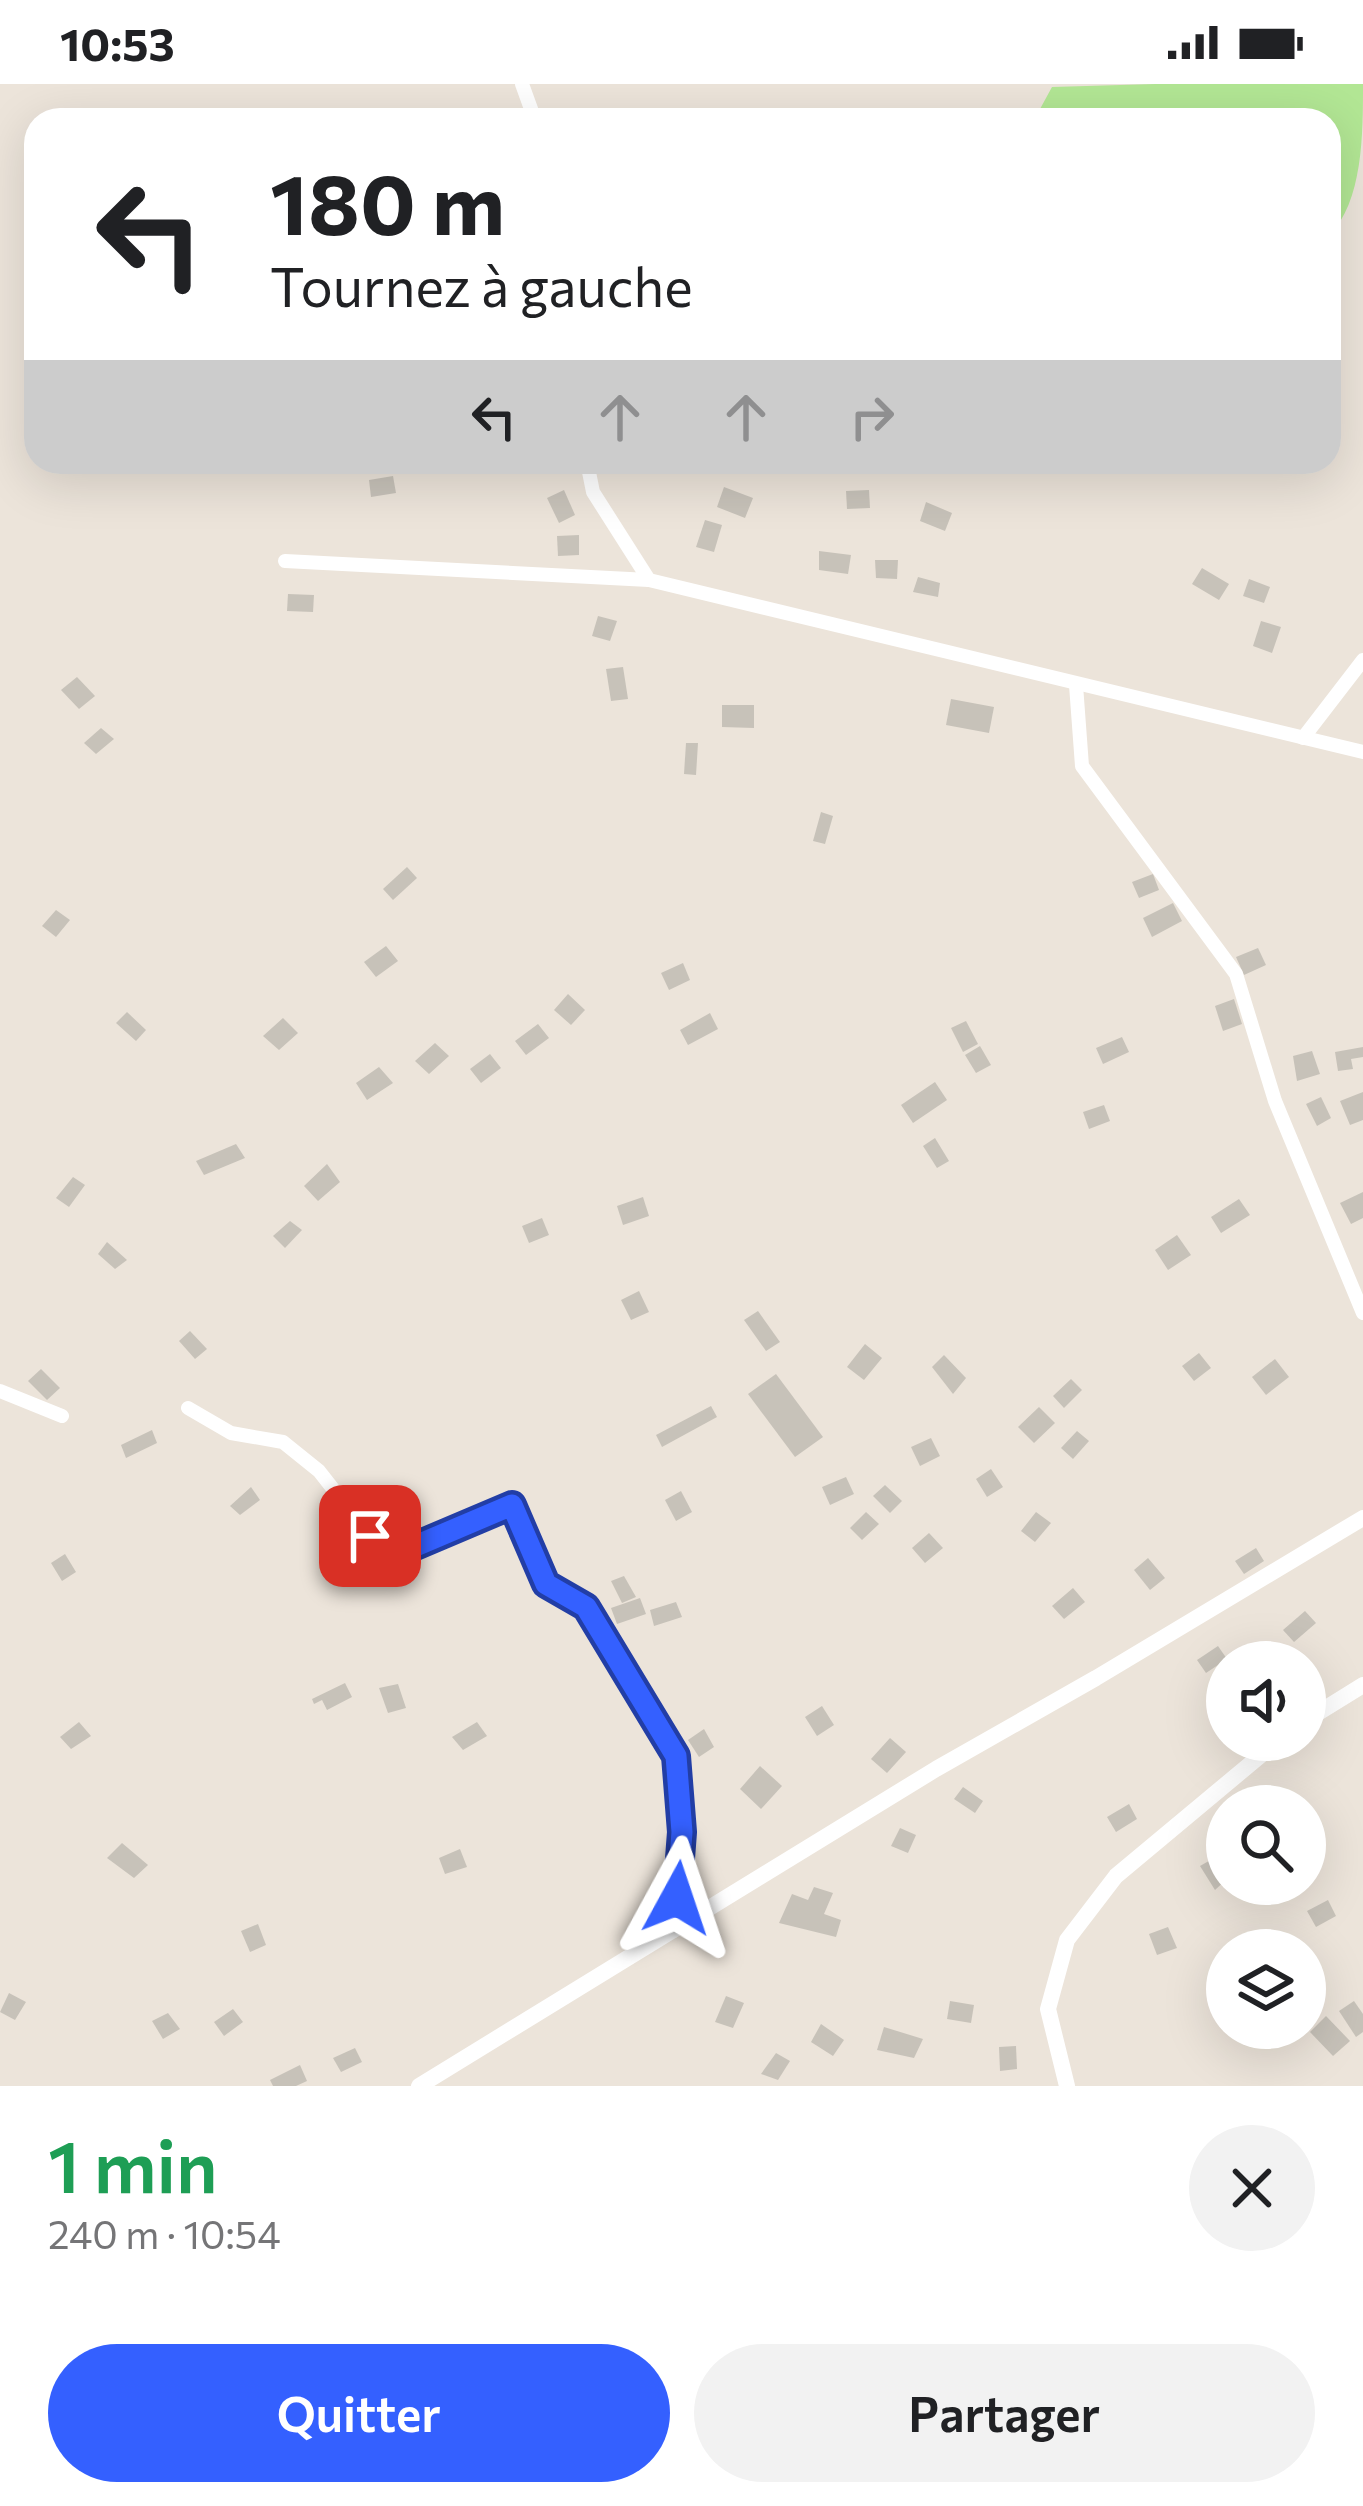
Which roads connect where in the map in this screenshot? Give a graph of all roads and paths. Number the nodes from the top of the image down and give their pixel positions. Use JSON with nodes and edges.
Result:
{"nodes":[{"id":1,"x":589,"y":474,"type":"edge"},
{"id":2,"x":285,"y":561,"type":"dead end"},
{"id":3,"x":649,"y":580,"type":"junction"},
{"id":4,"x":1363,"y":660,"type":"edge"},
{"id":5,"x":1076,"y":685,"type":"junction"},
{"id":6,"x":1303,"y":738,"type":"junction"},
{"id":7,"x":1363,"y":752,"type":"edge"},
{"id":8,"x":1363,"y":1313,"type":"edge"},
{"id":9,"x":0,"y":1390,"type":"edge"},
{"id":10,"x":188,"y":1408,"type":"dead end"},
{"id":11,"x":62,"y":1416,"type":"dead end"},
{"id":12,"x":1363,"y":1518,"type":"edge"},
{"id":13,"x":1363,"y":1685,"type":"edge"},
{"id":14,"x":1326,"y":1708,"type":"edge"},
{"id":15,"x":1254,"y":1761,"type":"edge"},
{"id":16,"x":674,"y":1931,"type":"junction"},
{"id":17,"x":419,"y":2086,"type":"edge"},
{"id":18,"x":1067,"y":2086,"type":"edge"}],
"edges":[{"from":1,"to":3,"type":"street"},
{"from":2,"to":3,"type":"street"},
{"from":3,"to":5,"type":"street"},
{"from":4,"to":6,"type":"street"},
{"from":5,"to":6,"type":"street"},
{"from":5,"to":8,"type":"street"},
{"from":6,"to":7,"type":"street"},
{"from":9,"to":11,"type":"street"},
{"from":10,"to":16,"type":"street"},
{"from":12,"to":16,"type":"street"},
{"from":13,"to":14,"type":"street"},
{"from":15,"to":18,"type":"street"},
{"from":16,"to":17,"type":"street"}]}
